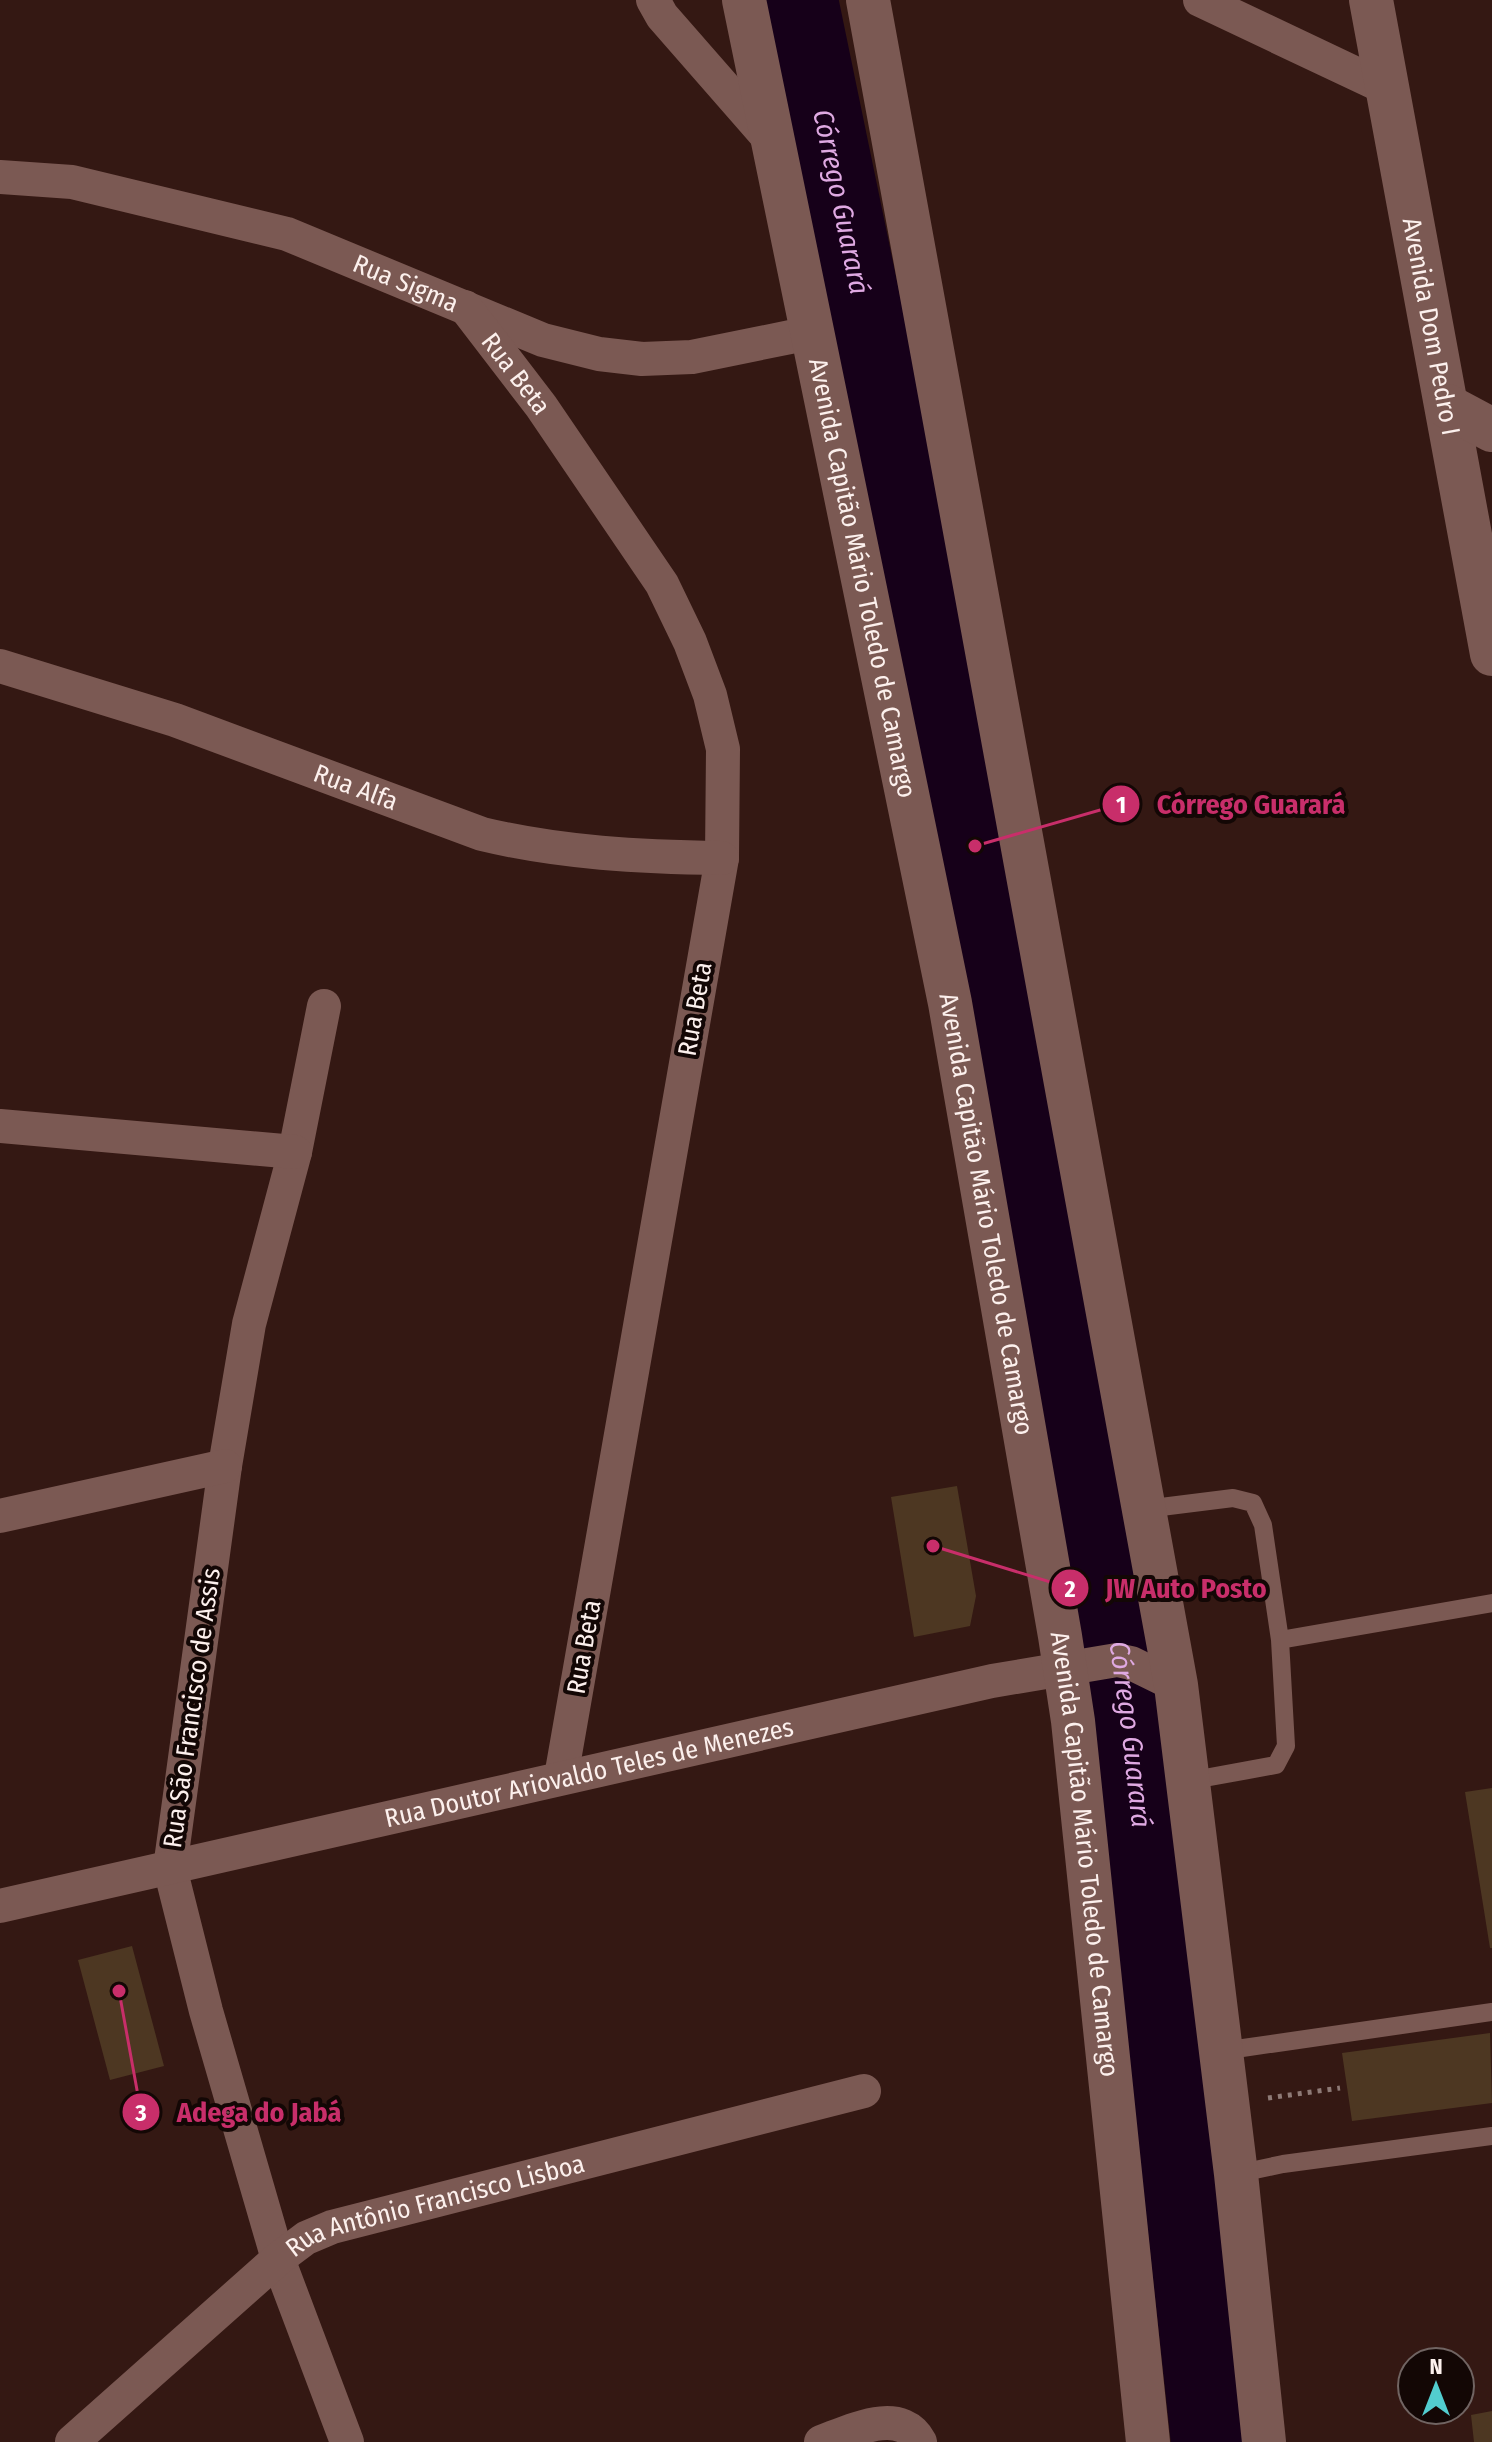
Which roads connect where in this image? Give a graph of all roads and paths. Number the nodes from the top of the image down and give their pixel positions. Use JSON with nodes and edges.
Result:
{"nodes":[{"id":1,"x":653,"y":0,"type":"edge"},
{"id":2,"x":744,"y":0,"type":"edge"},
{"id":3,"x":868,"y":0,"type":"edge"},
{"id":4,"x":1200,"y":0,"type":"edge"},
{"id":5,"x":1371,"y":0,"type":"edge"},
{"id":6,"x":1386,"y":88,"type":"junction"},
{"id":7,"x":773,"y":143,"type":"junction"},
{"id":8,"x":0,"y":177,"type":"edge"},
{"id":9,"x":465,"y":307,"type":"junction"},
{"id":10,"x":810,"y":333,"type":"junction"},
{"id":11,"x":1447,"y":406,"type":"junction"},
{"id":12,"x":1492,"y":430,"type":"edge"},
{"id":13,"x":1492,"y":654,"type":"edge"},
{"id":14,"x":0,"y":666,"type":"edge"},
{"id":15,"x":722,"y":858,"type":"junction"},
{"id":16,"x":324,"y":1006,"type":"dead end"},
{"id":17,"x":0,"y":1126,"type":"edge"},
{"id":18,"x":295,"y":1152,"type":"junction"},
{"id":19,"x":225,"y":1466,"type":"junction"},
{"id":20,"x":1145,"y":1509,"type":"junction"},
{"id":21,"x":0,"y":1516,"type":"edge"},
{"id":22,"x":1492,"y":1603,"type":"edge"},
{"id":23,"x":1280,"y":1640,"type":"junction"},
{"id":24,"x":1073,"y":1667,"type":"junction"},
{"id":25,"x":1160,"y":1678,"type":"junction"},
{"id":26,"x":561,"y":1777,"type":"junction"},
{"id":27,"x":1188,"y":1781,"type":"junction"},
{"id":28,"x":170,"y":1868,"type":"junction"},
{"id":29,"x":0,"y":1906,"type":"edge"},
{"id":30,"x":1492,"y":2012,"type":"edge"},
{"id":31,"x":1221,"y":2051,"type":"junction"},
{"id":32,"x":1340,"y":2088,"type":"dead end"},
{"id":33,"x":864,"y":2091,"type":"dead end"},
{"id":34,"x":1228,"y":2104,"type":"junction"},
{"id":35,"x":1492,"y":2136,"type":"edge"},
{"id":36,"x":1236,"y":2174,"type":"junction"},
{"id":37,"x":278,"y":2259,"type":"junction"},
{"id":38,"x":72,"y":2442,"type":"edge"},
{"id":39,"x":347,"y":2442,"type":"edge"},
{"id":40,"x":821,"y":2442,"type":"edge"},
{"id":41,"x":920,"y":2442,"type":"edge"},
{"id":42,"x":1148,"y":2442,"type":"edge"},
{"id":43,"x":1264,"y":2442,"type":"edge"}],
"edges":[{"from":1,"to":7,"type":"street"},
{"from":2,"to":7,"type":"main road","name":"Avenida Capitão Mário Toledo de Camargo"},
{"from":3,"to":20,"type":"main road"},
{"from":4,"to":6,"type":"street"},
{"from":5,"to":6,"type":"main road","name":"Avenida Dom Pedro I"},
{"from":6,"to":11,"type":"main road","name":"Avenida Dom Pedro I"},
{"from":7,"to":10,"type":"main road","name":"Avenida Capitão Mário Toledo de Camargo"},
{"from":8,"to":9,"type":"street","name":"Rua Sigma"},
{"from":9,"to":10,"type":"street","name":"Rua Sigma"},
{"from":9,"to":15,"type":"street","name":"Rua Beta"},
{"from":10,"to":24,"type":"main road","name":"Avenida Capitão Mário Toledo de Camargo"},
{"from":11,"to":12,"type":"main road"},
{"from":11,"to":13,"type":"main road","name":"Avenida Dom Pedro I"},
{"from":14,"to":15,"type":"street","name":"Rua Alfa"},
{"from":15,"to":26,"type":"street","name":"Rua Beta"},
{"from":16,"to":18,"type":"street","name":"Rua São Francisco de Assis"},
{"from":17,"to":18,"type":"street"},
{"from":18,"to":19,"type":"street","name":"Rua São Francisco de Assis"},
{"from":19,"to":21,"type":"street"},
{"from":19,"to":28,"type":"street","name":"Rua São Francisco de Assis"},
{"from":20,"to":23,"type":"lane"},
{"from":20,"to":25,"type":"main road"},
{"from":22,"to":23,"type":"lane"},
{"from":23,"to":27,"type":"lane"},
{"from":24,"to":25,"type":"street","name":"Rua Doutor Ariovaldo Teles de Menezes"},
{"from":24,"to":26,"type":"street","name":"Rua Doutor Ariovaldo Teles de Menezes"},
{"from":24,"to":42,"type":"main road","name":"Avenida Capitão Mário Toledo de Camargo"},
{"from":25,"to":27,"type":"main road"},
{"from":26,"to":28,"type":"street","name":"Rua Doutor Ariovaldo Teles de Menezes"},
{"from":27,"to":31,"type":"main road"},
{"from":28,"to":29,"type":"street","name":"Rua Doutor Ariovaldo Teles de Menezes"},
{"from":28,"to":37,"type":"street","name":"Rua São Francisco de Assis"},
{"from":30,"to":31,"type":"lane"},
{"from":31,"to":34,"type":"main road"},
{"from":32,"to":34,"type":"path"},
{"from":33,"to":37,"type":"street","name":"Rua Antônio Francisco Lisboa"},
{"from":34,"to":36,"type":"main road"},
{"from":35,"to":36,"type":"lane"},
{"from":36,"to":43,"type":"main road"},
{"from":37,"to":38,"type":"street","name":"Rua Antônio Francisco Lisboa"},
{"from":37,"to":39,"type":"street","name":"Rua São Francisco de Assis"},
{"from":40,"to":41,"type":"street"}]}
